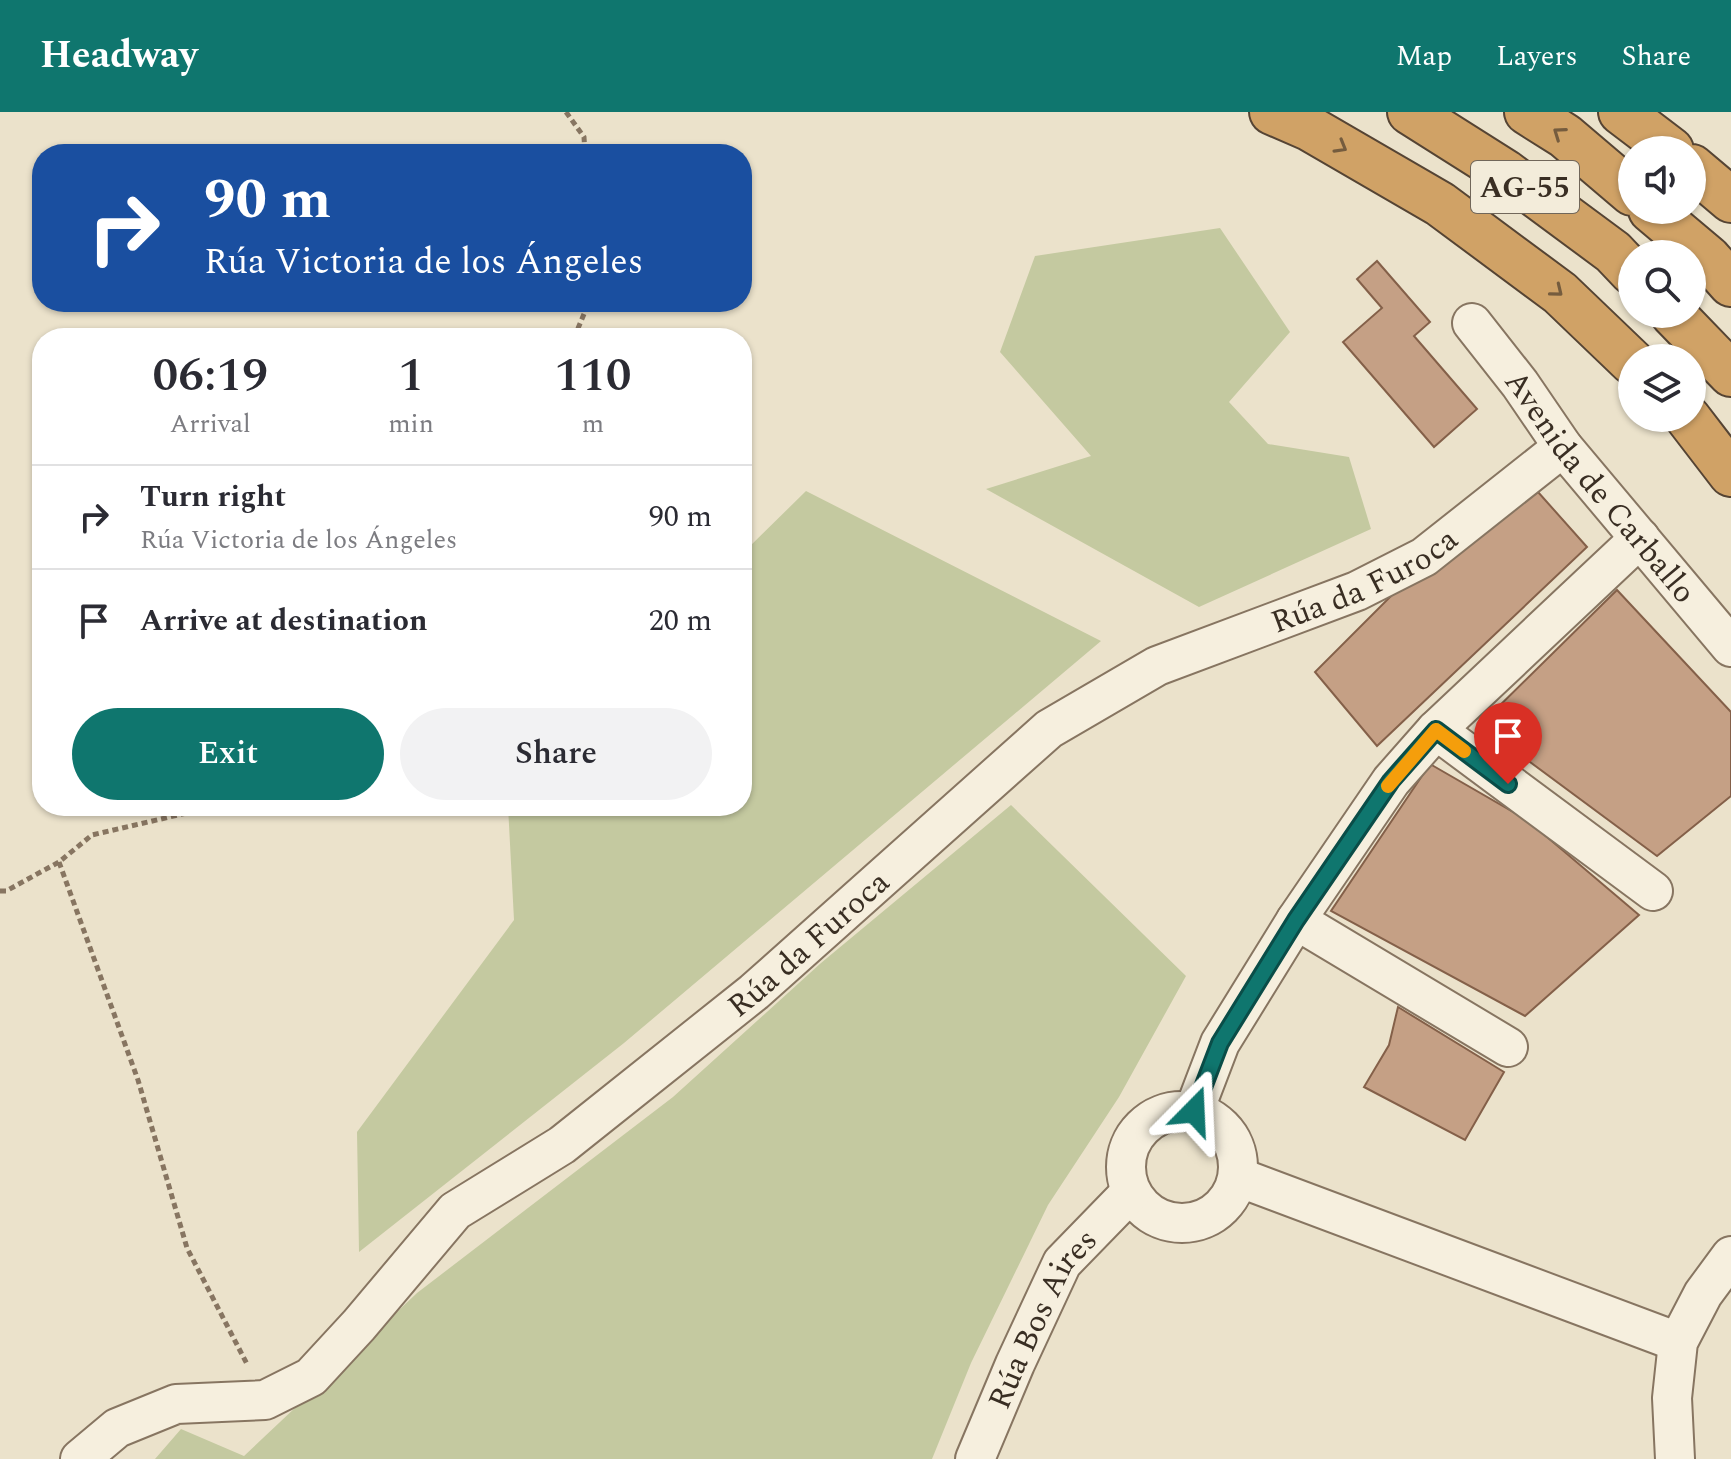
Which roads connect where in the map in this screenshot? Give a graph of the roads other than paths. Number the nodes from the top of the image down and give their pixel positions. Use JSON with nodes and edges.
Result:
{"nodes":[{"id":1,"x":1272,"y":112,"type":"edge"},
{"id":2,"x":1410,"y":112,"type":"edge"},
{"id":3,"x":1527,"y":112,"type":"edge"},
{"id":4,"x":1621,"y":112,"type":"edge"},
{"id":5,"x":1653,"y":136,"type":"edge"},
{"id":6,"x":1706,"y":179,"type":"edge"},
{"id":7,"x":1618,"y":181,"type":"edge"},
{"id":8,"x":1731,"y":200,"type":"edge"},
{"id":9,"x":1668,"y":224,"type":"edge"},
{"id":10,"x":1618,"y":257,"type":"edge"},
{"id":11,"x":1731,"y":284,"type":"edge"},
{"id":12,"x":1472,"y":323,"type":"dead end"},
{"id":13,"x":1687,"y":328,"type":"edge"},
{"id":14,"x":1618,"y":349,"type":"edge"},
{"id":15,"x":1731,"y":374,"type":"edge"},
{"id":16,"x":1699,"y":432,"type":"edge"},
{"id":17,"x":1563,"y":447,"type":"junction"},
{"id":18,"x":1731,"y":474,"type":"edge"},
{"id":19,"x":1640,"y":538,"type":"junction"},
{"id":20,"x":1731,"y":647,"type":"edge"},
{"id":21,"x":1436,"y":730,"type":"junction"},
{"id":22,"x":1653,"y":891,"type":"dead end"},
{"id":23,"x":1296,"y":920,"type":"junction"},
{"id":24,"x":1508,"y":1047,"type":"dead end"},
{"id":25,"x":1194,"y":1111,"type":"junction"},
{"id":26,"x":1238,"y":1177,"type":"junction"},
{"id":27,"x":1131,"y":1192,"type":"junction"},
{"id":28,"x":1731,"y":1256,"type":"edge"},
{"id":29,"x":1678,"y":1342,"type":"junction"},
{"id":30,"x":80,"y":1459,"type":"edge"},
{"id":31,"x":975,"y":1459,"type":"edge"},
{"id":32,"x":1675,"y":1459,"type":"edge"}],
"edges":[{"from":1,"to":14,"type":"highway","one_way":true},
{"from":2,"to":10,"type":"highway","number":"AG-55"},
{"from":7,"to":3,"type":"highway","number":"AG-55","one_way":true},
{"from":4,"to":5,"type":"highway"},
{"from":6,"to":8,"type":"highway"},
{"from":9,"to":11,"type":"highway"},
{"from":12,"to":17,"type":"street","name":"Avenida de Carballo"},
{"from":13,"to":15,"type":"highway"},
{"from":16,"to":18,"type":"highway"},
{"from":17,"to":19,"type":"street","name":"Avenida de Carballo"},
{"from":17,"to":30,"type":"street","name":"Rúa da Furoca"},
{"from":19,"to":20,"type":"street","name":"Avenida de Carballo"},
{"from":19,"to":21,"type":"street"},
{"from":21,"to":22,"type":"street"},
{"from":21,"to":23,"type":"street"},
{"from":23,"to":24,"type":"street"},
{"from":23,"to":25,"type":"street"},
{"from":25,"to":26,"type":"street"},
{"from":25,"to":27,"type":"street"},
{"from":26,"to":27,"type":"street"},
{"from":26,"to":29,"type":"street"},
{"from":27,"to":31,"type":"street","name":"Rúa Bos Aires"},
{"from":28,"to":29,"type":"street"},
{"from":29,"to":32,"type":"street"}]}
